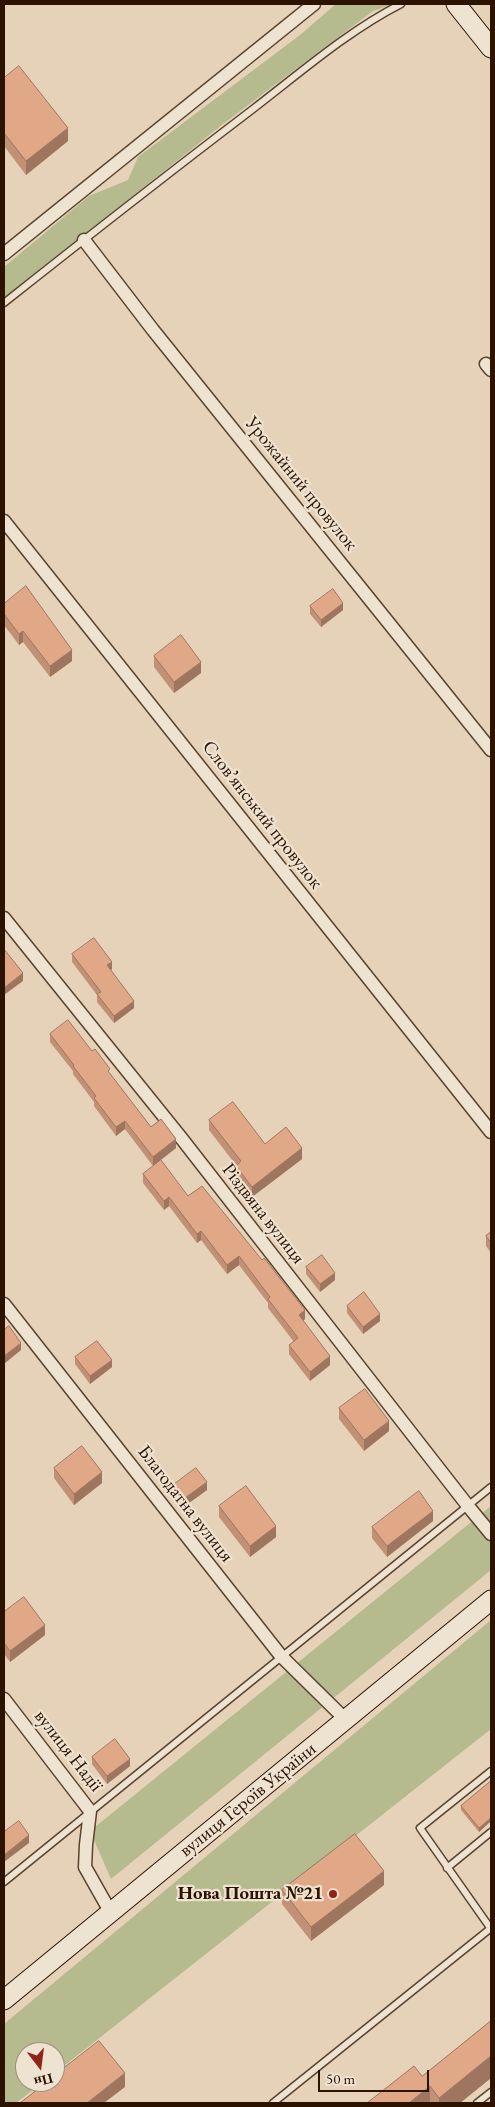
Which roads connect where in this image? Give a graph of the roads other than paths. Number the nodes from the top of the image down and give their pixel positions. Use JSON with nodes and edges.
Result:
{"nodes":[{"id":1,"x":314,"y":4,"type":"edge"},
{"id":2,"x":402,"y":4,"type":"edge"},
{"id":3,"x":456,"y":4,"type":"edge"},
{"id":4,"x":491,"y":48,"type":"edge"},
{"id":5,"x":84,"y":240,"type":"junction"},
{"id":6,"x":4,"y":254,"type":"edge"},
{"id":7,"x":4,"y":303,"type":"edge"},
{"id":8,"x":4,"y":521,"type":"edge"},
{"id":9,"x":491,"y":750,"type":"edge"},
{"id":10,"x":4,"y":918,"type":"edge"},
{"id":11,"x":491,"y":1132,"type":"edge"},
{"id":12,"x":4,"y":1304,"type":"edge"},
{"id":13,"x":491,"y":1487,"type":"edge"},
{"id":14,"x":468,"y":1506,"type":"junction"},
{"id":15,"x":491,"y":1534,"type":"edge"},
{"id":16,"x":491,"y":1600,"type":"edge"},
{"id":17,"x":281,"y":1656,"type":"junction"},
{"id":18,"x":4,"y":1699,"type":"edge"},
{"id":19,"x":346,"y":1720,"type":"junction"},
{"id":20,"x":491,"y":1771,"type":"edge"},
{"id":21,"x":90,"y":1811,"type":"junction"},
{"id":22,"x":491,"y":1832,"type":"edge"},
{"id":23,"x":447,"y":1868,"type":"junction"},
{"id":24,"x":4,"y":1882,"type":"edge"},
{"id":25,"x":110,"y":1913,"type":"junction"},
{"id":26,"x":491,"y":1929,"type":"edge"},
{"id":27,"x":4,"y":2000,"type":"edge"},
{"id":28,"x":491,"y":2092,"type":"edge"},
{"id":29,"x":272,"y":2103,"type":"edge"},
{"id":30,"x":477,"y":2103,"type":"edge"}],
"edges":[{"from":1,"to":6,"type":"street"},
{"from":2,"to":5,"type":"lane"},
{"from":3,"to":4,"type":"main road"},
{"from":5,"to":7,"type":"lane"},
{"from":5,"to":9,"type":"street","name":"Урожайний провулок"},
{"from":8,"to":11,"type":"street","name":"Словʼянський провулок"},
{"from":10,"to":14,"type":"street","name":"Різдвяна вулиця"},
{"from":12,"to":17,"type":"street","name":"Благодатна вулиця"},
{"from":13,"to":14,"type":"lane"},
{"from":14,"to":15,"type":"street","name":"Різдвяна вулиця"},
{"from":14,"to":17,"type":"lane"},
{"from":16,"to":19,"type":"main road","name":"вулиця Героїв України"},
{"from":17,"to":19,"type":"street","name":"Благодатна вулиця"},
{"from":17,"to":21,"type":"lane"},
{"from":18,"to":21,"type":"street","name":"вулиця Надії"},
{"from":19,"to":25,"type":"main road","name":"вулиця Героїв України"},
{"from":20,"to":23,"type":"lane"},
{"from":21,"to":24,"type":"lane"},
{"from":21,"to":25,"type":"street","name":"вулиця Надії"},
{"from":22,"to":23,"type":"lane"},
{"from":23,"to":26,"type":"lane"},
{"from":25,"to":27,"type":"main road","name":"вулиця Героїв України"},
{"from":26,"to":29,"type":"lane"},
{"from":28,"to":30,"type":"lane"}]}
